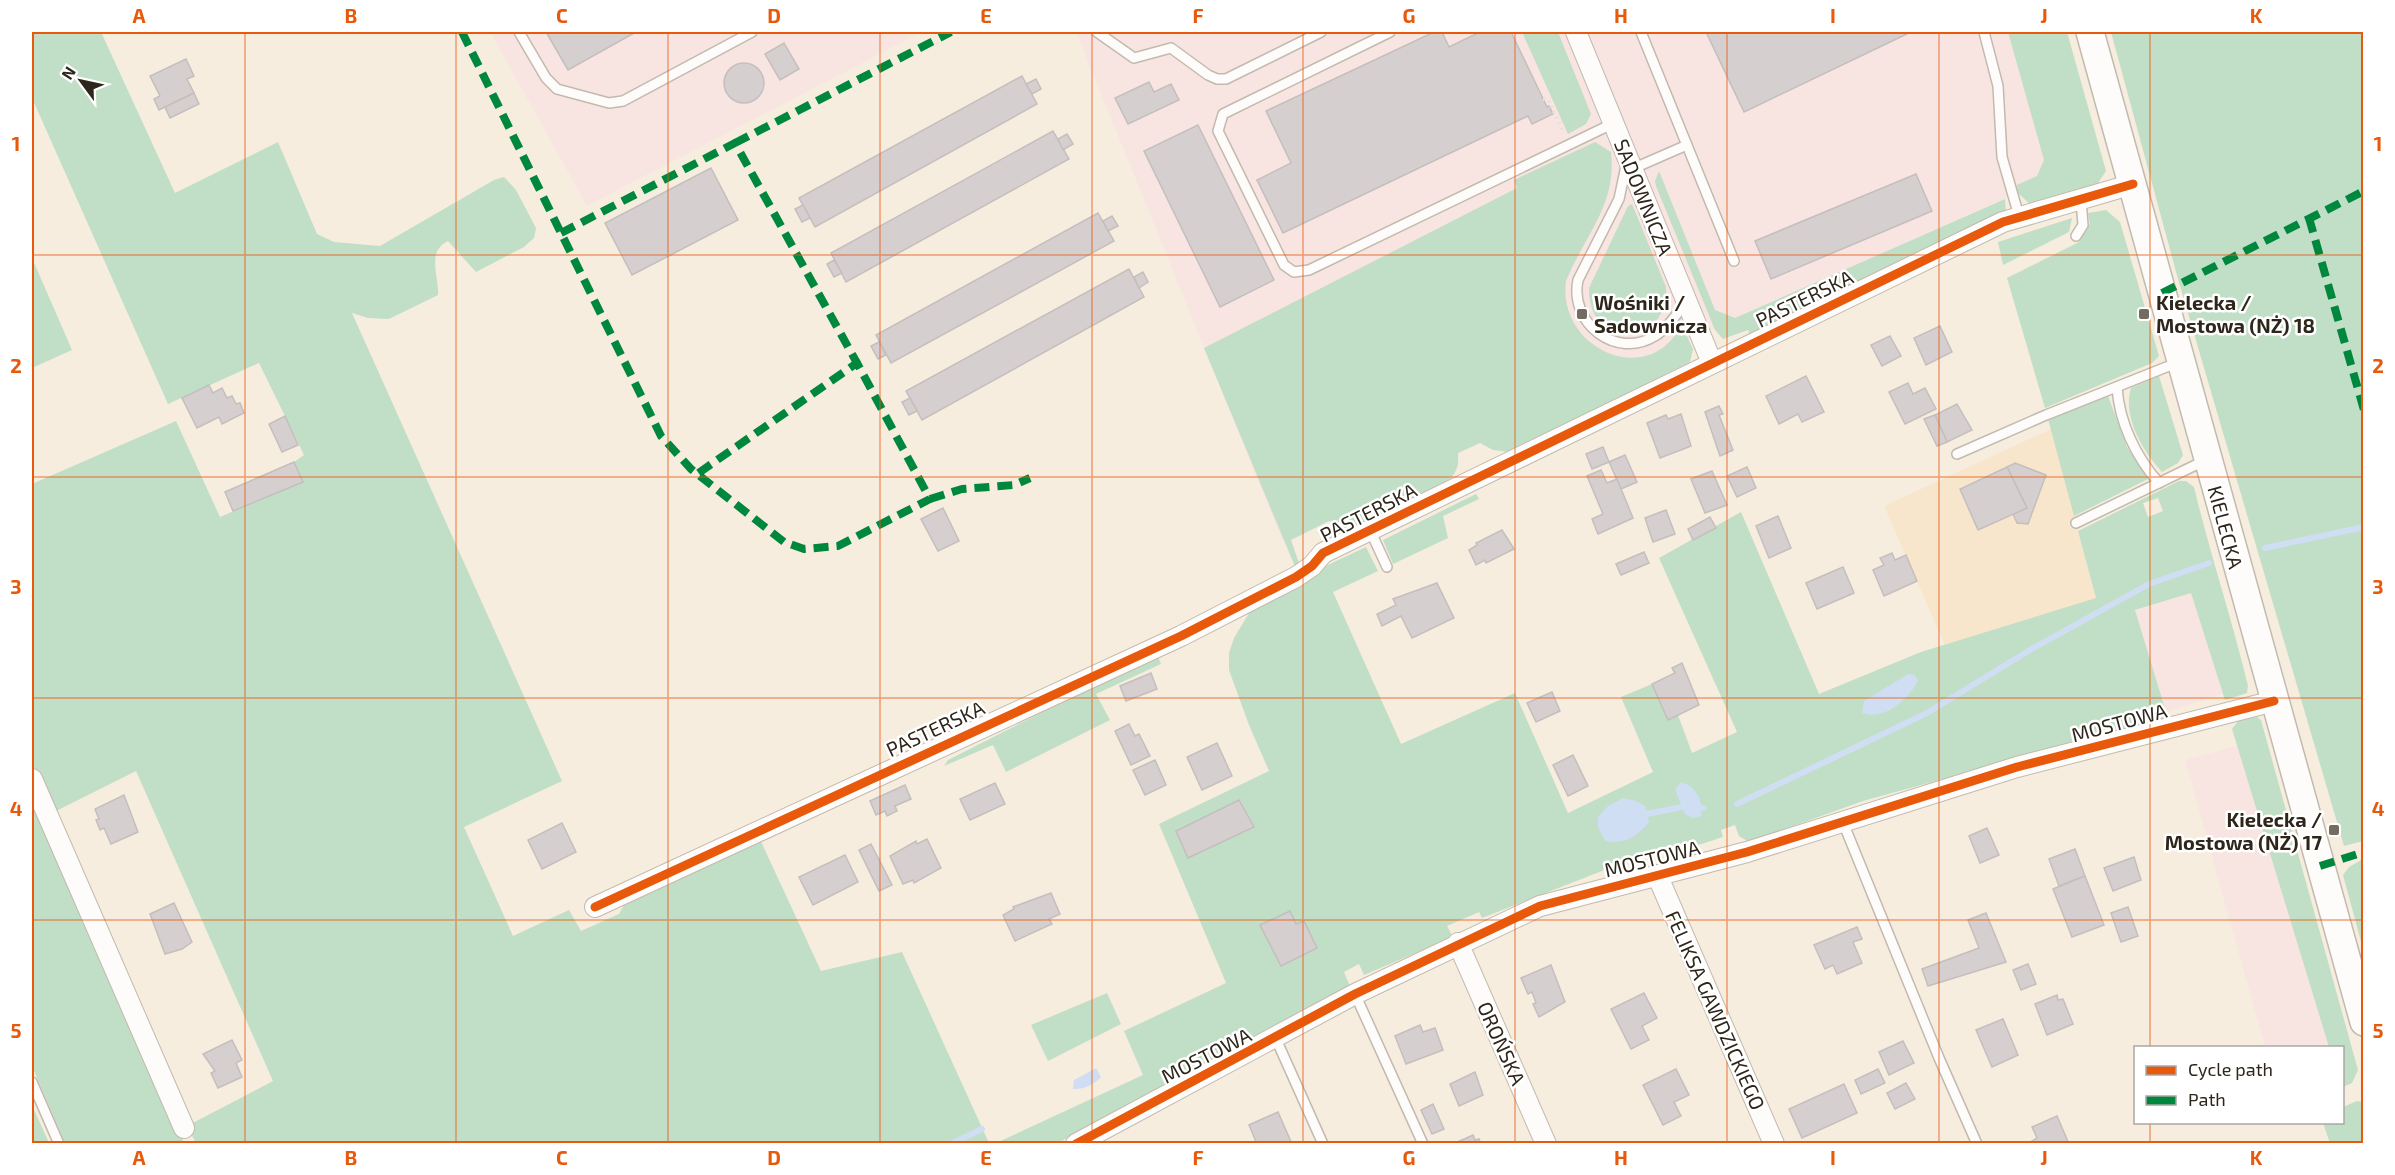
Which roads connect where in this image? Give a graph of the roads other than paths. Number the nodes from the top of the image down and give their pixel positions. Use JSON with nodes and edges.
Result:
{"nodes":[{"id":1,"x":519,"y":32,"type":"edge"},
{"id":2,"x":752,"y":32,"type":"edge"},
{"id":3,"x":1097,"y":32,"type":"edge"},
{"id":4,"x":1321,"y":32,"type":"edge"},
{"id":5,"x":1390,"y":32,"type":"edge"},
{"id":6,"x":1576,"y":32,"type":"edge"},
{"id":7,"x":1641,"y":32,"type":"edge"},
{"id":8,"x":1984,"y":32,"type":"edge"},
{"id":9,"x":2090,"y":32,"type":"edge"},
{"id":10,"x":1614,"y":123,"type":"junction"},
{"id":11,"x":1687,"y":145,"type":"junction"},
{"id":12,"x":1629,"y":161,"type":"junction"},
{"id":13,"x":2133,"y":184,"type":"junction"},
{"id":14,"x":2081,"y":200,"type":"junction"},
{"id":15,"x":2019,"y":216,"type":"junction"},
{"id":16,"x":2076,"y":236,"type":"dead end"},
{"id":17,"x":1734,"y":261,"type":"dead end"},
{"id":18,"x":1686,"y":300,"type":"junction"},
{"id":19,"x":2181,"y":361,"type":"junction"},
{"id":20,"x":1712,"y":363,"type":"junction"},
{"id":21,"x":2116,"y":387,"type":"junction"},
{"id":22,"x":1957,"y":454,"type":"dead end"},
{"id":23,"x":2208,"y":459,"type":"junction"},
{"id":24,"x":2159,"y":483,"type":"junction"},
{"id":25,"x":2076,"y":524,"type":"dead end"},
{"id":26,"x":1370,"y":530,"type":"junction"},
{"id":27,"x":1387,"y":567,"type":"dead end"},
{"id":28,"x":2274,"y":701,"type":"junction"},
{"id":29,"x":32,"y":779,"type":"edge"},
{"id":30,"x":1842,"y":820,"type":"junction"},
{"id":31,"x":1658,"y":877,"type":"junction"},
{"id":32,"x":595,"y":907,"type":"dead end"},
{"id":33,"x":1458,"y":943,"type":"junction"},
{"id":34,"x":1355,"y":994,"type":"junction"},
{"id":35,"x":2364,"y":1022,"type":"edge"},
{"id":36,"x":1276,"y":1039,"type":"junction"},
{"id":37,"x":32,"y":1082,"type":"edge"},
{"id":38,"x":184,"y":1128,"type":"dead end"},
{"id":39,"x":1111,"y":1135,"type":"edge"},
{"id":40,"x":59,"y":1143,"type":"edge"},
{"id":41,"x":1076,"y":1143,"type":"edge"},
{"id":42,"x":1323,"y":1143,"type":"edge"},
{"id":43,"x":1423,"y":1143,"type":"edge"},
{"id":44,"x":1546,"y":1143,"type":"edge"},
{"id":45,"x":1774,"y":1143,"type":"edge"},
{"id":46,"x":1977,"y":1143,"type":"edge"}],
"edges":[{"from":1,"to":2,"type":"lane"},
{"from":3,"to":4,"type":"lane"},
{"from":5,"to":10,"type":"lane"},
{"from":6,"to":10,"type":"street","name":"SADOWNICZA"},
{"from":7,"to":11,"type":"lane"},
{"from":8,"to":15,"type":"lane"},
{"from":9,"to":13,"type":"main road","name":"KIELECKA"},
{"from":10,"to":12,"type":"street","name":"SADOWNICZA"},
{"from":11,"to":12,"type":"lane"},
{"from":11,"to":17,"type":"lane"},
{"from":12,"to":18,"type":"street","name":"SADOWNICZA"},
{"from":12,"to":18,"type":"lane"},
{"from":13,"to":14,"type":"street","name":"PASTERSKA"},
{"from":13,"to":19,"type":"main road","name":"KIELECKA"},
{"from":14,"to":15,"type":"street","name":"PASTERSKA"},
{"from":14,"to":16,"type":"lane"},
{"from":15,"to":20,"type":"street","name":"PASTERSKA"},
{"from":18,"to":20,"type":"street","name":"SADOWNICZA"},
{"from":19,"to":21,"type":"lane"},
{"from":19,"to":23,"type":"main road","name":"KIELECKA"},
{"from":20,"to":26,"type":"street","name":"PASTERSKA"},
{"from":21,"to":22,"type":"lane"},
{"from":21,"to":24,"type":"lane"},
{"from":23,"to":24,"type":"lane"},
{"from":23,"to":28,"type":"main road","name":"KIELECKA"},
{"from":24,"to":25,"type":"lane"},
{"from":26,"to":27,"type":"lane"},
{"from":26,"to":32,"type":"street","name":"PASTERSKA"},
{"from":28,"to":30,"type":"street","name":"MOSTOWA"},
{"from":28,"to":35,"type":"main road","name":"KIELECKA"},
{"from":29,"to":38,"type":"street"},
{"from":30,"to":31,"type":"street","name":"MOSTOWA"},
{"from":30,"to":46,"type":"lane"},
{"from":31,"to":33,"type":"street","name":"MOSTOWA"},
{"from":31,"to":45,"type":"street","name":"FELIKSA GAWDZICKIEGO"},
{"from":33,"to":34,"type":"street","name":"MOSTOWA"},
{"from":33,"to":44,"type":"street","name":"OROŃSKA"},
{"from":34,"to":36,"type":"street","name":"MOSTOWA"},
{"from":34,"to":43,"type":"lane"},
{"from":36,"to":39,"type":"street","name":"MOSTOWA"},
{"from":36,"to":42,"type":"lane"},
{"from":37,"to":40,"type":"lane"},
{"from":39,"to":41,"type":"street","name":"MOSTOWA"}]}
